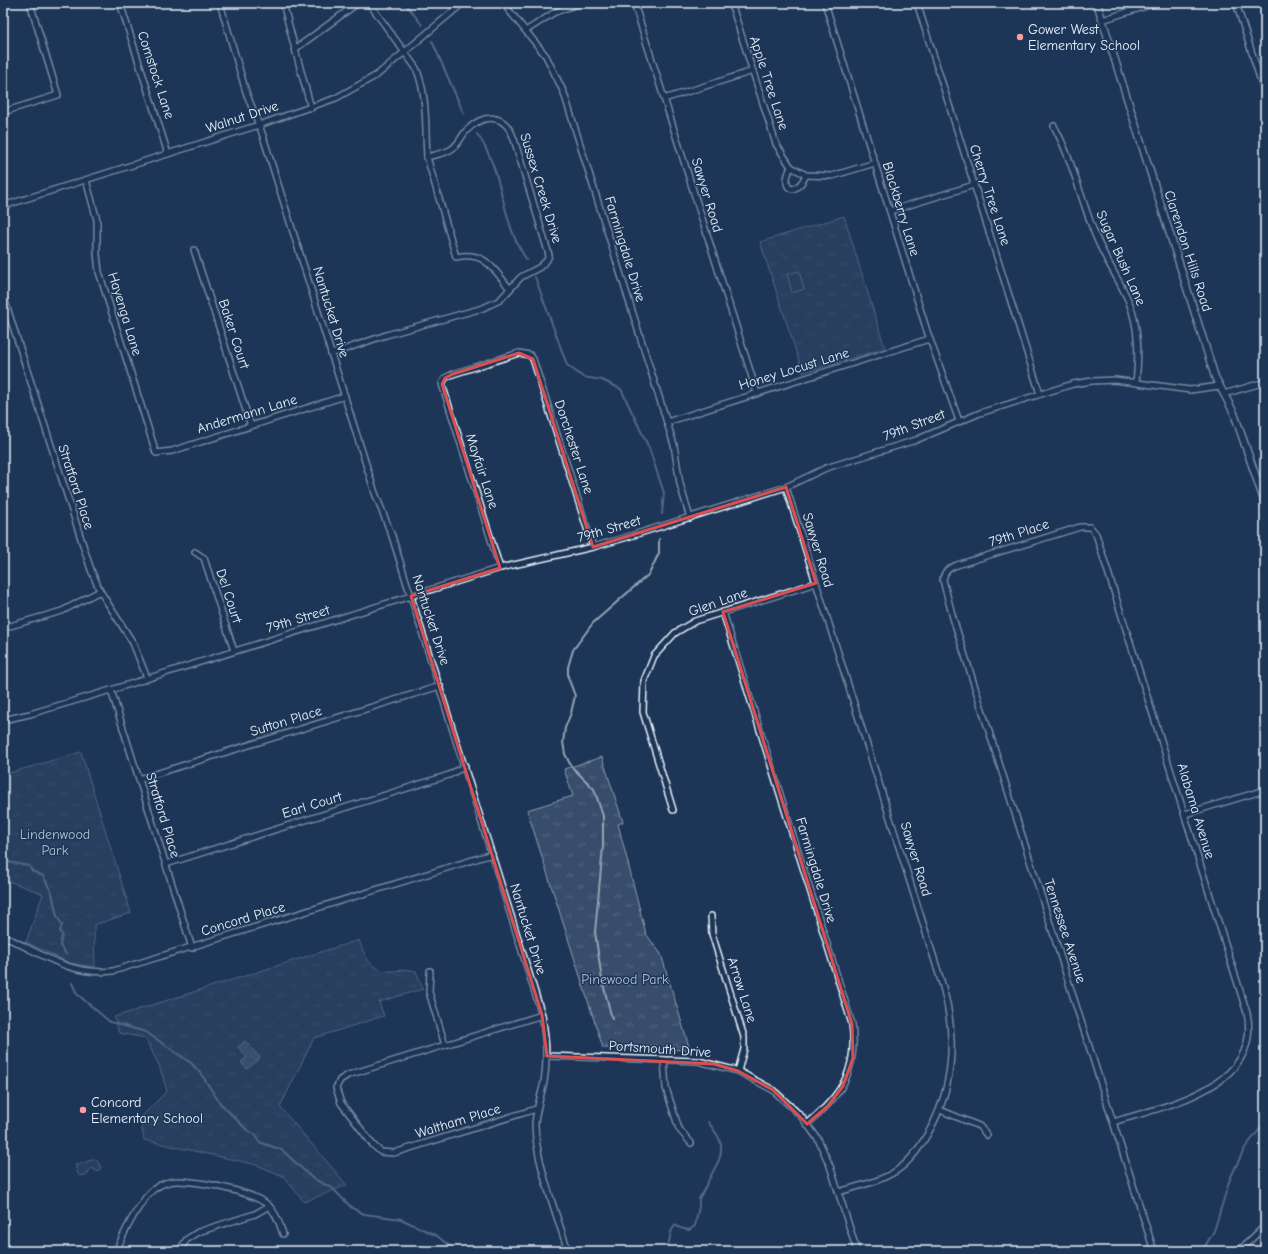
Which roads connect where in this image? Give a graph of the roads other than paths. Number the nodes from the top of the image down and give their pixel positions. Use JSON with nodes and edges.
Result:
{"nodes":[{"id":1,"x":30,"y":3,"type":"edge"},
{"id":2,"x":120,"y":3,"type":"edge"},
{"id":3,"x":220,"y":3,"type":"edge"},
{"id":4,"x":283,"y":3,"type":"edge"},
{"id":5,"x":343,"y":3,"type":"edge"},
{"id":6,"x":358,"y":3,"type":"edge"},
{"id":7,"x":369,"y":3,"type":"edge"},
{"id":8,"x":463,"y":3,"type":"edge"},
{"id":9,"x":503,"y":3,"type":"edge"},
{"id":10,"x":580,"y":3,"type":"edge"},
{"id":11,"x":634,"y":3,"type":"edge"},
{"id":12,"x":731,"y":3,"type":"edge"},
{"id":13,"x":824,"y":3,"type":"edge"},
{"id":14,"x":917,"y":3,"type":"edge"},
{"id":15,"x":1097,"y":3,"type":"edge"},
{"id":16,"x":1156,"y":3,"type":"edge"},
{"id":17,"x":1236,"y":3,"type":"edge"},
{"id":18,"x":350,"y":8,"type":"junction"},
{"id":19,"x":1102,"y":20,"type":"junction"},
{"id":20,"x":527,"y":30,"type":"junction"},
{"id":21,"x":296,"y":49,"type":"junction"},
{"id":22,"x":405,"y":52,"type":"junction"},
{"id":23,"x":753,"y":71,"type":"junction"},
{"id":24,"x":1265,"y":94,"type":"edge"},
{"id":25,"x":664,"y":99,"type":"junction"},
{"id":26,"x":311,"y":108,"type":"junction"},
{"id":27,"x":3,"y":112,"type":"edge"},
{"id":28,"x":259,"y":125,"type":"junction"},
{"id":29,"x":1054,"y":126,"type":"dead end"},
{"id":30,"x":168,"y":154,"type":"junction"},
{"id":31,"x":427,"y":157,"type":"junction"},
{"id":32,"x":875,"y":163,"type":"junction"},
{"id":33,"x":791,"y":167,"type":"junction"},
{"id":34,"x":806,"y":175,"type":"junction"},
{"id":35,"x":86,"y":180,"type":"junction"},
{"id":36,"x":974,"y":185,"type":"junction"},
{"id":37,"x":3,"y":206,"type":"edge"},
{"id":38,"x":890,"y":211,"type":"junction"},
{"id":39,"x":194,"y":250,"type":"dead end"},
{"id":40,"x":510,"y":288,"type":"junction"},
{"id":41,"x":3,"y":295,"type":"edge"},
{"id":42,"x":929,"y":339,"type":"junction"},
{"id":43,"x":331,"y":354,"type":"junction"},
{"id":44,"x":530,"y":355,"type":"joint"},
{"id":45,"x":1136,"y":382,"type":"junction"},
{"id":46,"x":1265,"y":382,"type":"edge"},
{"id":47,"x":1220,"y":386,"type":"junction"},
{"id":48,"x":757,"y":393,"type":"junction"},
{"id":49,"x":1040,"y":394,"type":"junction"},
{"id":50,"x":1224,"y":394,"type":"junction"},
{"id":51,"x":345,"y":396,"type":"junction"},
{"id":52,"x":959,"y":421,"type":"junction"},
{"id":53,"x":667,"y":422,"type":"junction"},
{"id":54,"x":250,"y":426,"type":"junction"},
{"id":55,"x":156,"y":453,"type":"joint"},
{"id":56,"x":786,"y":487,"type":"junction"},
{"id":57,"x":1265,"y":503,"type":"edge"},
{"id":58,"x":690,"y":518,"type":"junction"},
{"id":59,"x":593,"y":547,"type":"junction"},
{"id":60,"x":195,"y":552,"type":"dead end"},
{"id":61,"x":500,"y":568,"type":"junction"},
{"id":62,"x":816,"y":583,"type":"junction"},
{"id":63,"x":1112,"y":584,"type":"joint"},
{"id":64,"x":100,"y":591,"type":"junction"},
{"id":65,"x":411,"y":596,"type":"junction"},
{"id":66,"x":723,"y":612,"type":"junction"},
{"id":67,"x":954,"y":618,"type":"joint"},
{"id":68,"x":3,"y":628,"type":"edge"},
{"id":69,"x":234,"y":651,"type":"junction"},
{"id":70,"x":147,"y":678,"type":"junction"},
{"id":71,"x":440,"y":686,"type":"junction"},
{"id":72,"x":111,"y":690,"type":"junction"},
{"id":73,"x":3,"y":720,"type":"edge"},
{"id":74,"x":465,"y":766,"type":"junction"},
{"id":75,"x":139,"y":780,"type":"junction"},
{"id":76,"x":1265,"y":790,"type":"edge"},
{"id":77,"x":673,"y":810,"type":"dead end"},
{"id":78,"x":1185,"y":814,"type":"junction"},
{"id":79,"x":492,"y":854,"type":"junction"},
{"id":80,"x":166,"y":864,"type":"junction"},
{"id":81,"x":711,"y":916,"type":"dead end"},
{"id":82,"x":3,"y":936,"type":"edge"},
{"id":83,"x":192,"y":948,"type":"junction"},
{"id":84,"x":430,"y":970,"type":"dead end"},
{"id":85,"x":542,"y":1015,"type":"junction"},
{"id":86,"x":445,"y":1045,"type":"junction"},
{"id":87,"x":547,"y":1056,"type":"junction"},
{"id":88,"x":664,"y":1060,"type":"junction"},
{"id":89,"x":738,"y":1071,"type":"junction"},
{"id":90,"x":536,"y":1109,"type":"junction"},
{"id":91,"x":940,"y":1110,"type":"junction"},
{"id":92,"x":1113,"y":1122,"type":"junction"},
{"id":93,"x":807,"y":1124,"type":"junction"},
{"id":94,"x":986,"y":1135,"type":"dead end"},
{"id":95,"x":691,"y":1142,"type":"dead end"},
{"id":96,"x":839,"y":1192,"type":"junction"},
{"id":97,"x":269,"y":1206,"type":"junction"},
{"id":98,"x":1265,"y":1226,"type":"edge"},
{"id":99,"x":283,"y":1234,"type":"dead end"},
{"id":100,"x":116,"y":1251,"type":"edge"},
{"id":101,"x":179,"y":1251,"type":"edge"},
{"id":102,"x":568,"y":1251,"type":"edge"},
{"id":103,"x":857,"y":1251,"type":"edge"},
{"id":104,"x":1154,"y":1251,"type":"edge"},
{"id":105,"x":1239,"y":1251,"type":"edge"}],
"edges":[{"from":1,"to":27,"type":"street"},
{"from":2,"to":30,"type":"street","name":"Comstock Lane"},
{"from":3,"to":28,"type":"street","name":"Nantucket Drive"},
{"from":4,"to":21,"type":"street"},
{"from":5,"to":18,"type":"street"},
{"from":6,"to":18,"type":"street"},
{"from":7,"to":22,"type":"street"},
{"from":8,"to":22,"type":"street","name":"Walnut Drive"},
{"from":9,"to":20,"type":"street","name":"Farmingdale Drive"},
{"from":10,"to":20,"type":"street"},
{"from":11,"to":25,"type":"street","name":"Sawyer Road"},
{"from":12,"to":23,"type":"street","name":"Apple Tree Lane"},
{"from":13,"to":32,"type":"street","name":"Blackberry Lane"},
{"from":14,"to":36,"type":"street","name":"Cherry Tree Lane"},
{"from":15,"to":19,"type":"street","name":"Clarendon Hills Road"},
{"from":16,"to":19,"type":"street"},
{"from":17,"to":24,"type":"street"},
{"from":18,"to":21,"type":"street"},
{"from":19,"to":47,"type":"street","name":"Clarendon Hills Road"},
{"from":20,"to":53,"type":"street","name":"Farmingdale Drive"},
{"from":21,"to":26,"type":"street"},
{"from":22,"to":26,"type":"street","name":"Walnut Drive"},
{"from":22,"to":31,"type":"street"},
{"from":23,"to":25,"type":"street"},
{"from":23,"to":33,"type":"street","name":"Apple Tree Lane"},
{"from":25,"to":48,"type":"street","name":"Sawyer Road"},
{"from":26,"to":28,"type":"street","name":"Walnut Drive"},
{"from":28,"to":30,"type":"street","name":"Walnut Drive"},
{"from":28,"to":43,"type":"street","name":"Nantucket Drive"},
{"from":29,"to":45,"type":"street","name":"Sugar Bush Lane"},
{"from":30,"to":35,"type":"street","name":"Walnut Drive"},
{"from":31,"to":40,"type":"street"},
{"from":31,"to":40,"type":"street","name":"Sussex Creek Drive"},
{"from":32,"to":34,"type":"street","name":"Apple Tree Lane"},
{"from":32,"to":38,"type":"street","name":"Blackberry Lane"},
{"from":33,"to":34,"type":"street","name":"Apple Tree Lane"},
{"from":33,"to":34,"type":"street"},
{"from":35,"to":37,"type":"street","name":"Walnut Drive"},
{"from":35,"to":55,"type":"street","name":"Hayenga Lane"},
{"from":36,"to":38,"type":"street"},
{"from":36,"to":49,"type":"street","name":"Cherry Tree Lane"},
{"from":38,"to":42,"type":"street","name":"Blackberry Lane"},
{"from":39,"to":54,"type":"street","name":"Baker Court"},
{"from":40,"to":43,"type":"street","name":"Sussex Creek Drive"},
{"from":41,"to":64,"type":"street","name":"Stratford Place"},
{"from":42,"to":48,"type":"street","name":"Honey Locust Lane"},
{"from":42,"to":52,"type":"street","name":"Blackberry Lane"},
{"from":43,"to":51,"type":"street","name":"Nantucket Drive"},
{"from":44,"to":59,"type":"street","name":"Dorchester Lane"},
{"from":44,"to":61,"type":"street","name":"Mayfair Lane"},
{"from":45,"to":47,"type":"street","name":"79th Street"},
{"from":45,"to":49,"type":"street","name":"79th Street"},
{"from":46,"to":50,"type":"street"},
{"from":47,"to":50,"type":"street","name":"Clarendon Hills Road"},
{"from":48,"to":53,"type":"street","name":"Honey Locust Lane"},
{"from":49,"to":52,"type":"street","name":"79th Street"},
{"from":50,"to":57,"type":"street","name":"Clarendon Hills Road"},
{"from":51,"to":54,"type":"street","name":"Andermann Lane"},
{"from":51,"to":65,"type":"street","name":"Nantucket Drive"},
{"from":52,"to":56,"type":"street","name":"79th Street"},
{"from":53,"to":58,"type":"street","name":"Farmingdale Drive"},
{"from":54,"to":55,"type":"street","name":"Andermann Lane"},
{"from":56,"to":58,"type":"street","name":"79th Street"},
{"from":56,"to":62,"type":"street","name":"Sawyer Road"},
{"from":58,"to":59,"type":"street","name":"79th Street"},
{"from":59,"to":61,"type":"street","name":"79th Street"},
{"from":60,"to":69,"type":"street","name":"Del Court"},
{"from":61,"to":65,"type":"street","name":"79th Street"},
{"from":62,"to":66,"type":"street","name":"Glen Lane"},
{"from":62,"to":91,"type":"street","name":"Sawyer Road"},
{"from":63,"to":67,"type":"street","name":"79th Place"},
{"from":63,"to":78,"type":"street","name":"Alabama Avenue"},
{"from":64,"to":68,"type":"street"},
{"from":64,"to":70,"type":"street","name":"Stratford Place"},
{"from":65,"to":69,"type":"street","name":"79th Street"},
{"from":65,"to":71,"type":"street","name":"Nantucket Drive"},
{"from":66,"to":77,"type":"street","name":"Glen Lane"},
{"from":66,"to":93,"type":"street","name":"Farmingdale Drive"},
{"from":67,"to":92,"type":"street","name":"Tennessee Avenue"},
{"from":69,"to":70,"type":"street","name":"79th Street"},
{"from":70,"to":72,"type":"street","name":"79th Street"},
{"from":71,"to":74,"type":"street","name":"Nantucket Drive"},
{"from":71,"to":75,"type":"street","name":"Sutton Place"},
{"from":72,"to":73,"type":"street","name":"79th Street"},
{"from":72,"to":75,"type":"street","name":"Stratford Place"},
{"from":74,"to":79,"type":"street","name":"Nantucket Drive"},
{"from":74,"to":80,"type":"street","name":"Earl Court"},
{"from":75,"to":80,"type":"street","name":"Stratford Place"},
{"from":76,"to":78,"type":"street"},
{"from":78,"to":92,"type":"street","name":"Alabama Avenue"},
{"from":79,"to":83,"type":"street","name":"Concord Place"},
{"from":79,"to":85,"type":"street","name":"Nantucket Drive"},
{"from":80,"to":83,"type":"street","name":"Stratford Place"},
{"from":81,"to":89,"type":"street","name":"Arrow Lane"},
{"from":82,"to":83,"type":"street","name":"Concord Place"},
{"from":84,"to":86,"type":"street"},
{"from":85,"to":86,"type":"street"},
{"from":85,"to":87,"type":"street","name":"Nantucket Drive"},
{"from":86,"to":90,"type":"street","name":"Waltham Place"},
{"from":87,"to":88,"type":"street","name":"Portsmouth Drive"},
{"from":87,"to":90,"type":"street","name":"Nantucket Drive"},
{"from":88,"to":89,"type":"street","name":"Portsmouth Drive"},
{"from":88,"to":95,"type":"street"},
{"from":89,"to":93,"type":"street","name":"Portsmouth Drive"},
{"from":90,"to":102,"type":"street","name":"Nantucket Drive"},
{"from":91,"to":94,"type":"street"},
{"from":91,"to":96,"type":"street","name":"Sawyer Road"},
{"from":92,"to":104,"type":"street","name":"Tennessee Avenue"},
{"from":93,"to":96,"type":"street","name":"Portsmouth Drive"},
{"from":96,"to":103,"type":"street","name":"Portsmouth Drive"},
{"from":97,"to":99,"type":"street"},
{"from":97,"to":100,"type":"street"},
{"from":97,"to":101,"type":"street"},
{"from":98,"to":105,"type":"street"}]}
